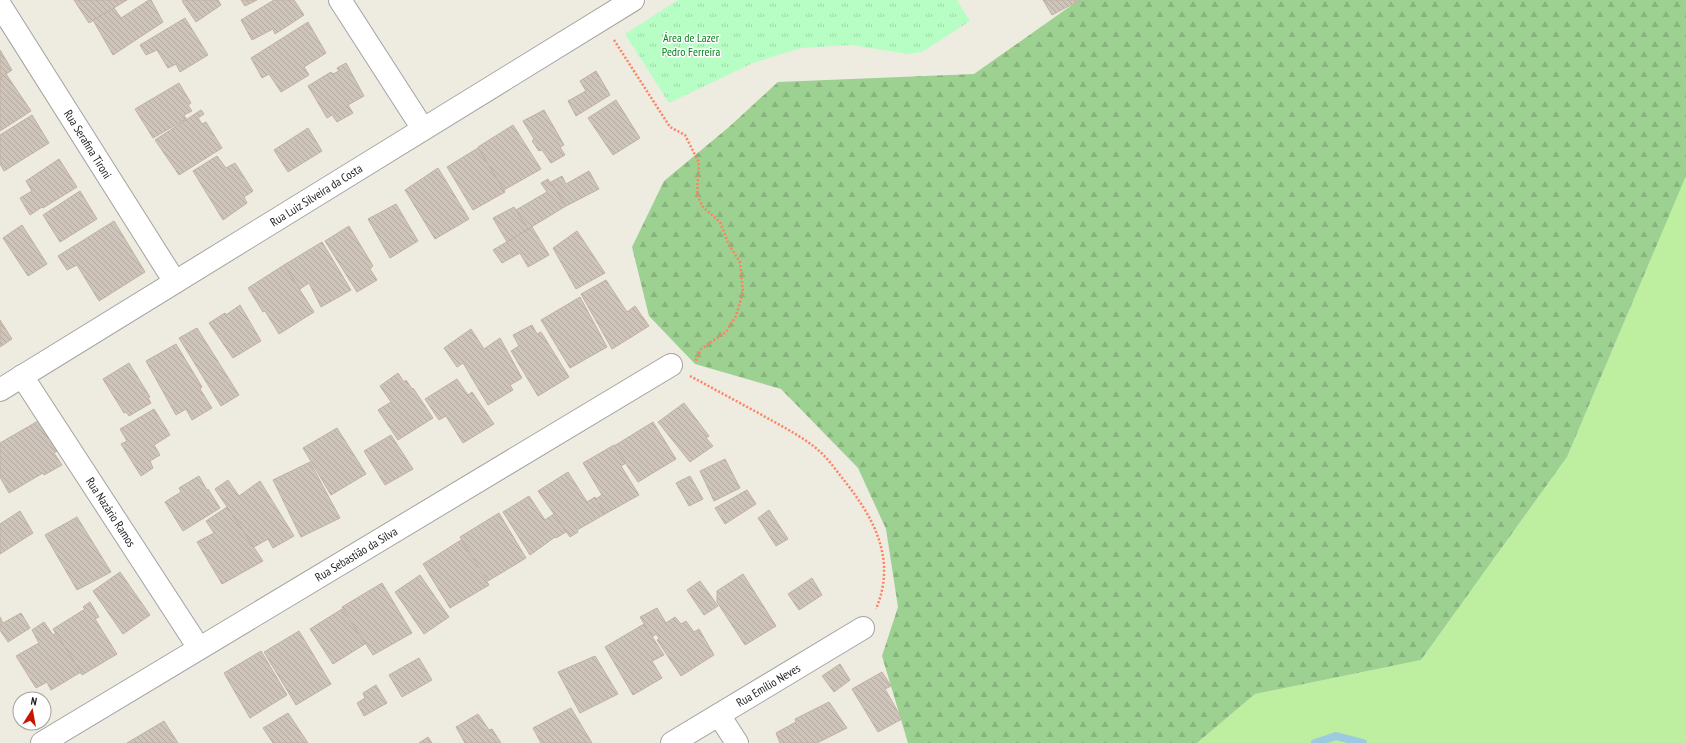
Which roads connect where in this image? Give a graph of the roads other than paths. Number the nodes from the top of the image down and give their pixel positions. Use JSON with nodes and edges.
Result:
{"nodes":[{"id":1,"x":340,"y":0,"type":"edge"},
{"id":2,"x":633,"y":0,"type":"edge"},
{"id":3,"x":0,"y":5,"type":"edge"},
{"id":4,"x":423,"y":130,"type":"junction"},
{"id":5,"x":175,"y":282,"type":"junction"},
{"id":6,"x":680,"y":370,"type":"road end"},
{"id":7,"x":22,"y":376,"type":"junction"},
{"id":8,"x":0,"y":390,"type":"edge"},
{"id":9,"x":863,"y":628,"type":"road end"},
{"id":10,"x":199,"y":648,"type":"junction"},
{"id":11,"x":719,"y":715,"type":"junction"},
{"id":12,"x":42,"y":743,"type":"edge"},
{"id":13,"x":672,"y":743,"type":"edge"},
{"id":14,"x":737,"y":743,"type":"edge"}],
"edges":[{"from":1,"to":4,"type":"street"},
{"from":2,"to":4,"type":"street","name":"Rua Luiz Silveira da Costa"},
{"from":3,"to":5,"type":"street","name":"Rua Serafina Tironi"},
{"from":4,"to":5,"type":"street","name":"Rua Luiz Silveira da Costa"},
{"from":5,"to":7,"type":"street","name":"Rua Luiz Silveira da Costa"},
{"from":6,"to":10,"type":"street","name":"Rua Sebastião da Silva"},
{"from":7,"to":8,"type":"street","name":"Rua Luiz Silveira da Costa"},
{"from":7,"to":10,"type":"street","name":"Rua Nazário Ramos"},
{"from":9,"to":11,"type":"street","name":"Rua Emílio Neves"},
{"from":10,"to":12,"type":"street","name":"Rua Sebastião da Silva"},
{"from":11,"to":13,"type":"street","name":"Rua Emílio Neves"},
{"from":11,"to":14,"type":"street"}]}
